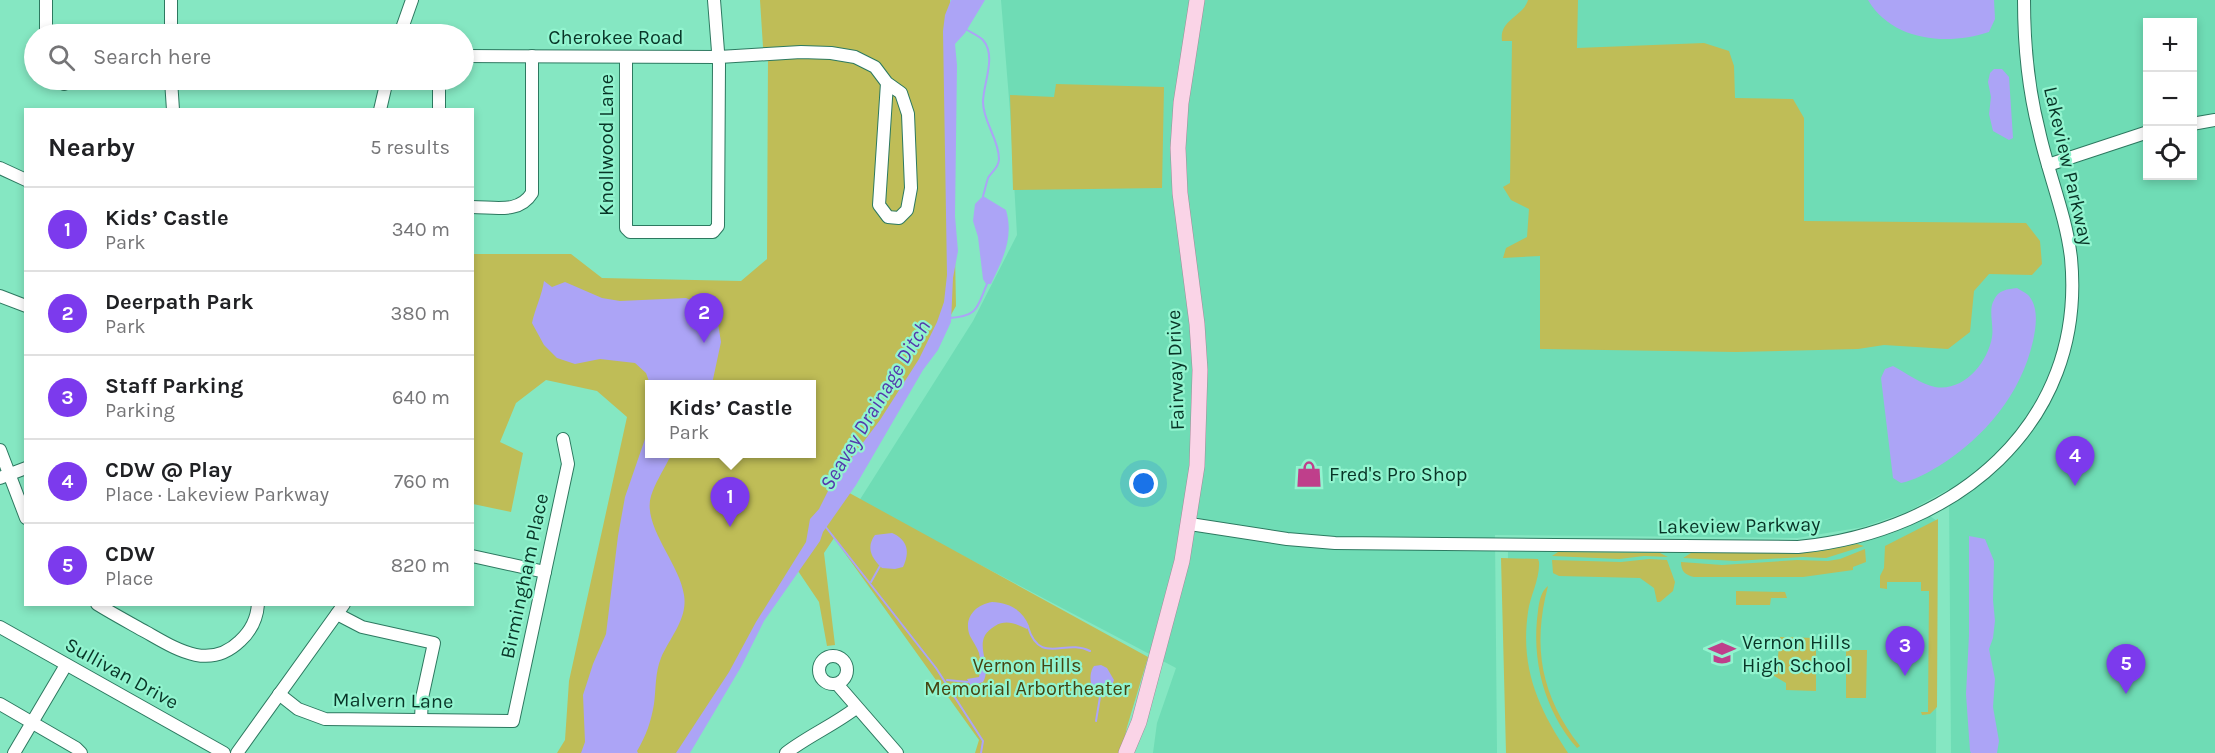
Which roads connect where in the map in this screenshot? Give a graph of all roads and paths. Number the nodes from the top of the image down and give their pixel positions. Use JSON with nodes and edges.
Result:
{"nodes":[{"id":1,"x":46,"y":0,"type":"edge"},
{"id":2,"x":171,"y":0,"type":"edge"},
{"id":3,"x":714,"y":0,"type":"edge"},
{"id":4,"x":1197,"y":0,"type":"edge"},
{"id":5,"x":2024,"y":0,"type":"edge"},
{"id":6,"x":409,"y":1,"type":"edge"},
{"id":7,"x":46,"y":24,"type":"edge"},
{"id":8,"x":171,"y":24,"type":"edge"},
{"id":9,"x":403,"y":24,"type":"edge"},
{"id":10,"x":474,"y":56,"type":"edge"},
{"id":11,"x":532,"y":56,"type":"junction"},
{"id":12,"x":626,"y":57,"type":"junction"},
{"id":13,"x":719,"y":57,"type":"junction"},
{"id":14,"x":886,"y":83,"type":"junction"},
{"id":15,"x":172,"y":90,"type":"edge"},
{"id":16,"x":385,"y":90,"type":"edge"},
{"id":17,"x":439,"y":90,"type":"edge"},
{"id":18,"x":173,"y":108,"type":"edge"},
{"id":19,"x":380,"y":108,"type":"edge"},
{"id":20,"x":439,"y":108,"type":"edge"},
{"id":21,"x":2215,"y":120,"type":"edge"},
{"id":22,"x":2197,"y":122,"type":"edge"},
{"id":23,"x":2215,"y":128,"type":"edge"},
{"id":24,"x":2197,"y":129,"type":"edge"},
{"id":25,"x":2143,"y":134,"type":"edge"},
{"id":26,"x":2128,"y":138,"type":"junction"},
{"id":27,"x":2143,"y":141,"type":"edge"},
{"id":28,"x":2048,"y":165,"type":"junction"},
{"id":29,"x":0,"y":168,"type":"edge"},
{"id":30,"x":24,"y":179,"type":"edge"},
{"id":31,"x":474,"y":207,"type":"edge"},
{"id":32,"x":0,"y":296,"type":"edge"},
{"id":33,"x":24,"y":305,"type":"edge"},
{"id":34,"x":563,"y":439,"type":"dead end"},
{"id":35,"x":0,"y":450,"type":"edge"},
{"id":36,"x":24,"y":469,"type":"edge"},
{"id":37,"x":5,"y":476,"type":"edge"},
{"id":38,"x":24,"y":515,"type":"edge"},
{"id":39,"x":1190,"y":524,"type":"junction"},
{"id":40,"x":474,"y":556,"type":"edge"},
{"id":41,"x":545,"y":572,"type":"junction"},
{"id":42,"x":101,"y":606,"type":"edge"},
{"id":43,"x":258,"y":606,"type":"edge"},
{"id":44,"x":341,"y":609,"type":"edge"},
{"id":45,"x":0,"y":627,"type":"edge"},
{"id":46,"x":66,"y":664,"type":"junction"},
{"id":47,"x":837,"y":684,"type":"dead end"},
{"id":48,"x":279,"y":694,"type":"junction"},
{"id":49,"x":0,"y":704,"type":"edge"},
{"id":50,"x":856,"y":708,"type":"junction"},
{"id":51,"x":421,"y":719,"type":"junction"},
{"id":52,"x":513,"y":721,"type":"joint"},
{"id":53,"x":32,"y":722,"type":"junction"},
{"id":54,"x":1134,"y":732,"type":"junction"},
{"id":55,"x":14,"y":753,"type":"edge"},
{"id":56,"x":81,"y":753,"type":"edge"},
{"id":57,"x":224,"y":753,"type":"edge"},
{"id":58,"x":237,"y":753,"type":"edge"},
{"id":59,"x":786,"y":753,"type":"edge"},
{"id":60,"x":897,"y":753,"type":"edge"},
{"id":61,"x":1125,"y":753,"type":"edge"},
{"id":62,"x":1135,"y":753,"type":"edge"}],
"edges":[{"from":1,"to":7,"type":"street"},
{"from":2,"to":8,"type":"street"},
{"from":3,"to":13,"type":"street"},
{"from":4,"to":39,"type":"main road","name":"Fairway Drive"},
{"from":5,"to":28,"type":"street","name":"Lakeview Parkway"},
{"from":6,"to":9,"type":"street"},
{"from":10,"to":11,"type":"street","name":"Cherokee Road"},
{"from":11,"to":12,"type":"street","name":"Cherokee Road"},
{"from":11,"to":31,"type":"street"},
{"from":12,"to":13,"type":"street","name":"Cherokee Road"},
{"from":12,"to":13,"type":"street","name":"Knollwood Lane"},
{"from":13,"to":14,"type":"street","name":"Cherokee Road"},
{"from":14,"to":14,"type":"street","name":"Cherokee Road"},
{"from":15,"to":18,"type":"street"},
{"from":16,"to":19,"type":"street"},
{"from":17,"to":20,"type":"street"},
{"from":21,"to":22,"type":"street"},
{"from":23,"to":24,"type":"street"},
{"from":25,"to":26,"type":"street"},
{"from":26,"to":27,"type":"street"},
{"from":26,"to":28,"type":"street"},
{"from":28,"to":39,"type":"street","name":"Lakeview Parkway"},
{"from":29,"to":30,"type":"street"},
{"from":32,"to":33,"type":"street"},
{"from":34,"to":41,"type":"street","name":"Birmingham Place"},
{"from":35,"to":37,"type":"street"},
{"from":36,"to":37,"type":"street"},
{"from":37,"to":38,"type":"street"},
{"from":39,"to":54,"type":"main road","name":"Fairway Drive"},
{"from":40,"to":41,"type":"street"},
{"from":41,"to":52,"type":"street","name":"Birmingham Place"},
{"from":42,"to":43,"type":"street"},
{"from":44,"to":48,"type":"street"},
{"from":44,"to":51,"type":"street"},
{"from":45,"to":46,"type":"street","name":"Sullivan Drive"},
{"from":46,"to":53,"type":"street"},
{"from":46,"to":57,"type":"street","name":"Sullivan Drive"},
{"from":47,"to":50,"type":"street"},
{"from":48,"to":51,"type":"street","name":"Malvern Lane"},
{"from":48,"to":58,"type":"street"},
{"from":49,"to":53,"type":"street"},
{"from":50,"to":59,"type":"street"},
{"from":50,"to":60,"type":"street"},
{"from":51,"to":52,"type":"street","name":"Malvern Lane"},
{"from":53,"to":55,"type":"street"},
{"from":53,"to":56,"type":"street"},
{"from":54,"to":61,"type":"main road","name":"Fairway Drive"},
{"from":54,"to":62,"type":"main road","name":"Fairway Drive"}]}
